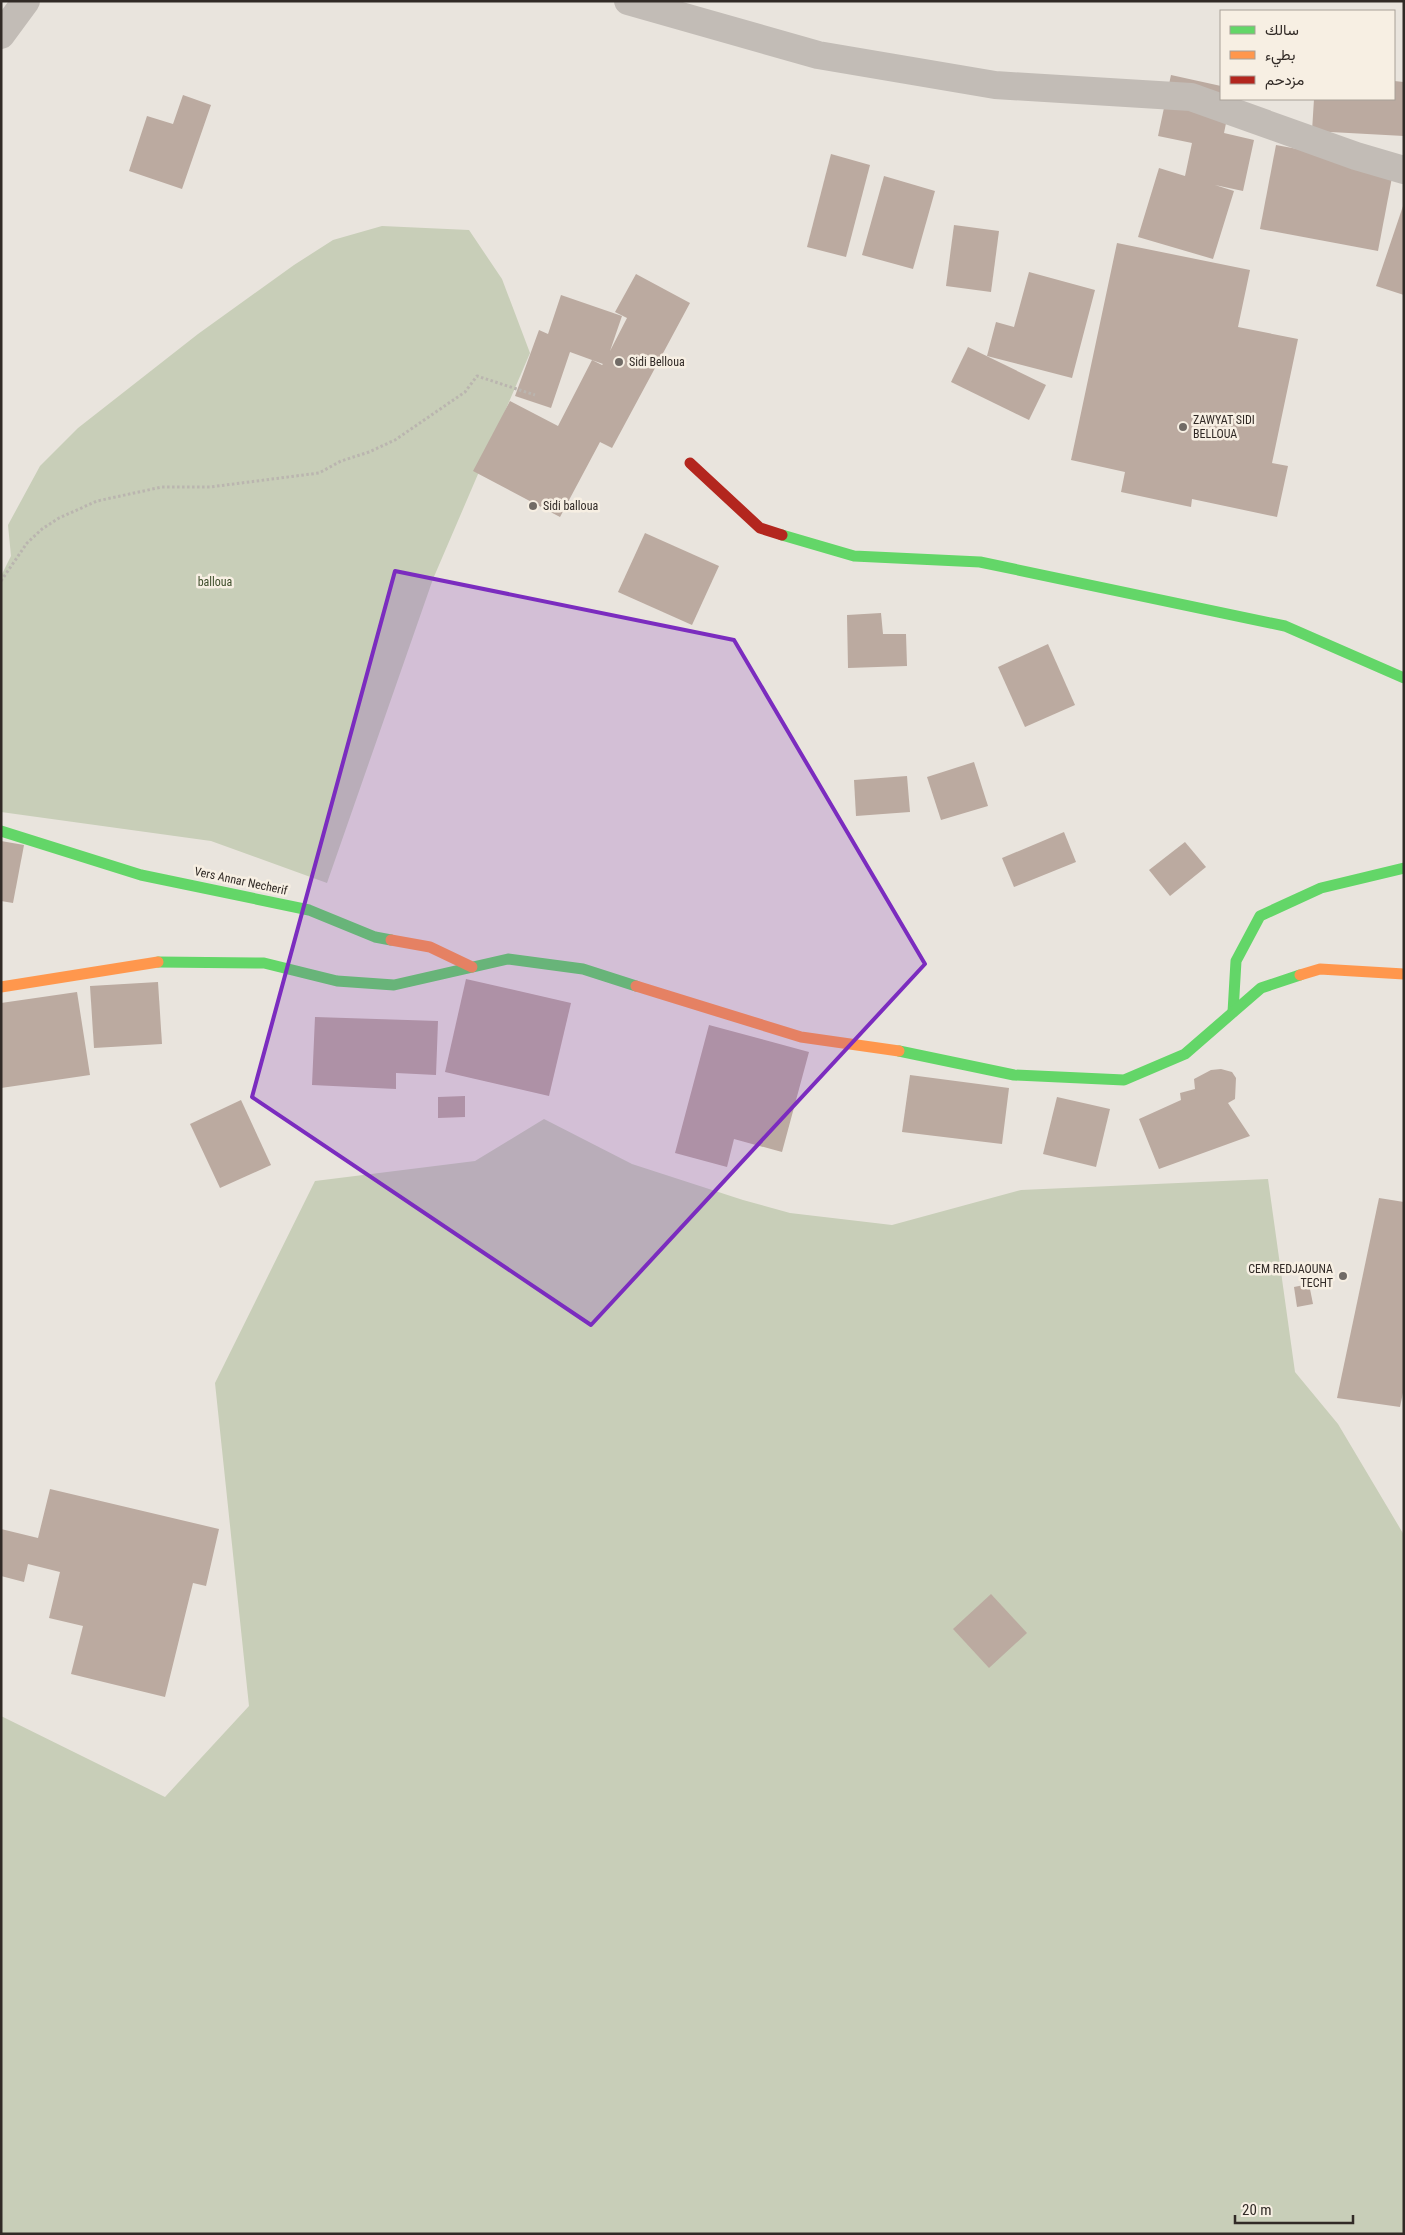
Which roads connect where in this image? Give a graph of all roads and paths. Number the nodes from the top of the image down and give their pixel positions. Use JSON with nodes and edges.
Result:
{"nodes":[{"id":1,"x":26,"y":1,"type":"edge"},
{"id":2,"x":628,"y":1,"type":"edge"},
{"id":3,"x":1,"y":36,"type":"edge"},
{"id":4,"x":1404,"y":170,"type":"edge"},
{"id":5,"x":535,"y":395,"type":"dead end"},
{"id":6,"x":690,"y":463,"type":"dead end"},
{"id":7,"x":1,"y":581,"type":"edge"},
{"id":8,"x":1404,"y":678,"type":"edge"},
{"id":9,"x":1,"y":831,"type":"edge"},
{"id":10,"x":1404,"y":868,"type":"edge"},
{"id":11,"x":472,"y":967,"type":"junction"},
{"id":12,"x":1404,"y":974,"type":"edge"},
{"id":13,"x":1,"y":987,"type":"edge"},
{"id":14,"x":1233,"y":1012,"type":"junction"}],
"edges":[{"from":1,"to":3,"type":"street"},
{"from":2,"to":4,"type":"street"},
{"from":5,"to":7,"type":"path"},
{"from":6,"to":8,"type":"street"},
{"from":9,"to":11,"type":"street","name":"Vers Annar Necherif"},
{"from":10,"to":14,"type":"street"},
{"from":11,"to":13,"type":"street"},
{"from":11,"to":14,"type":"street"},
{"from":12,"to":14,"type":"street"}]}
